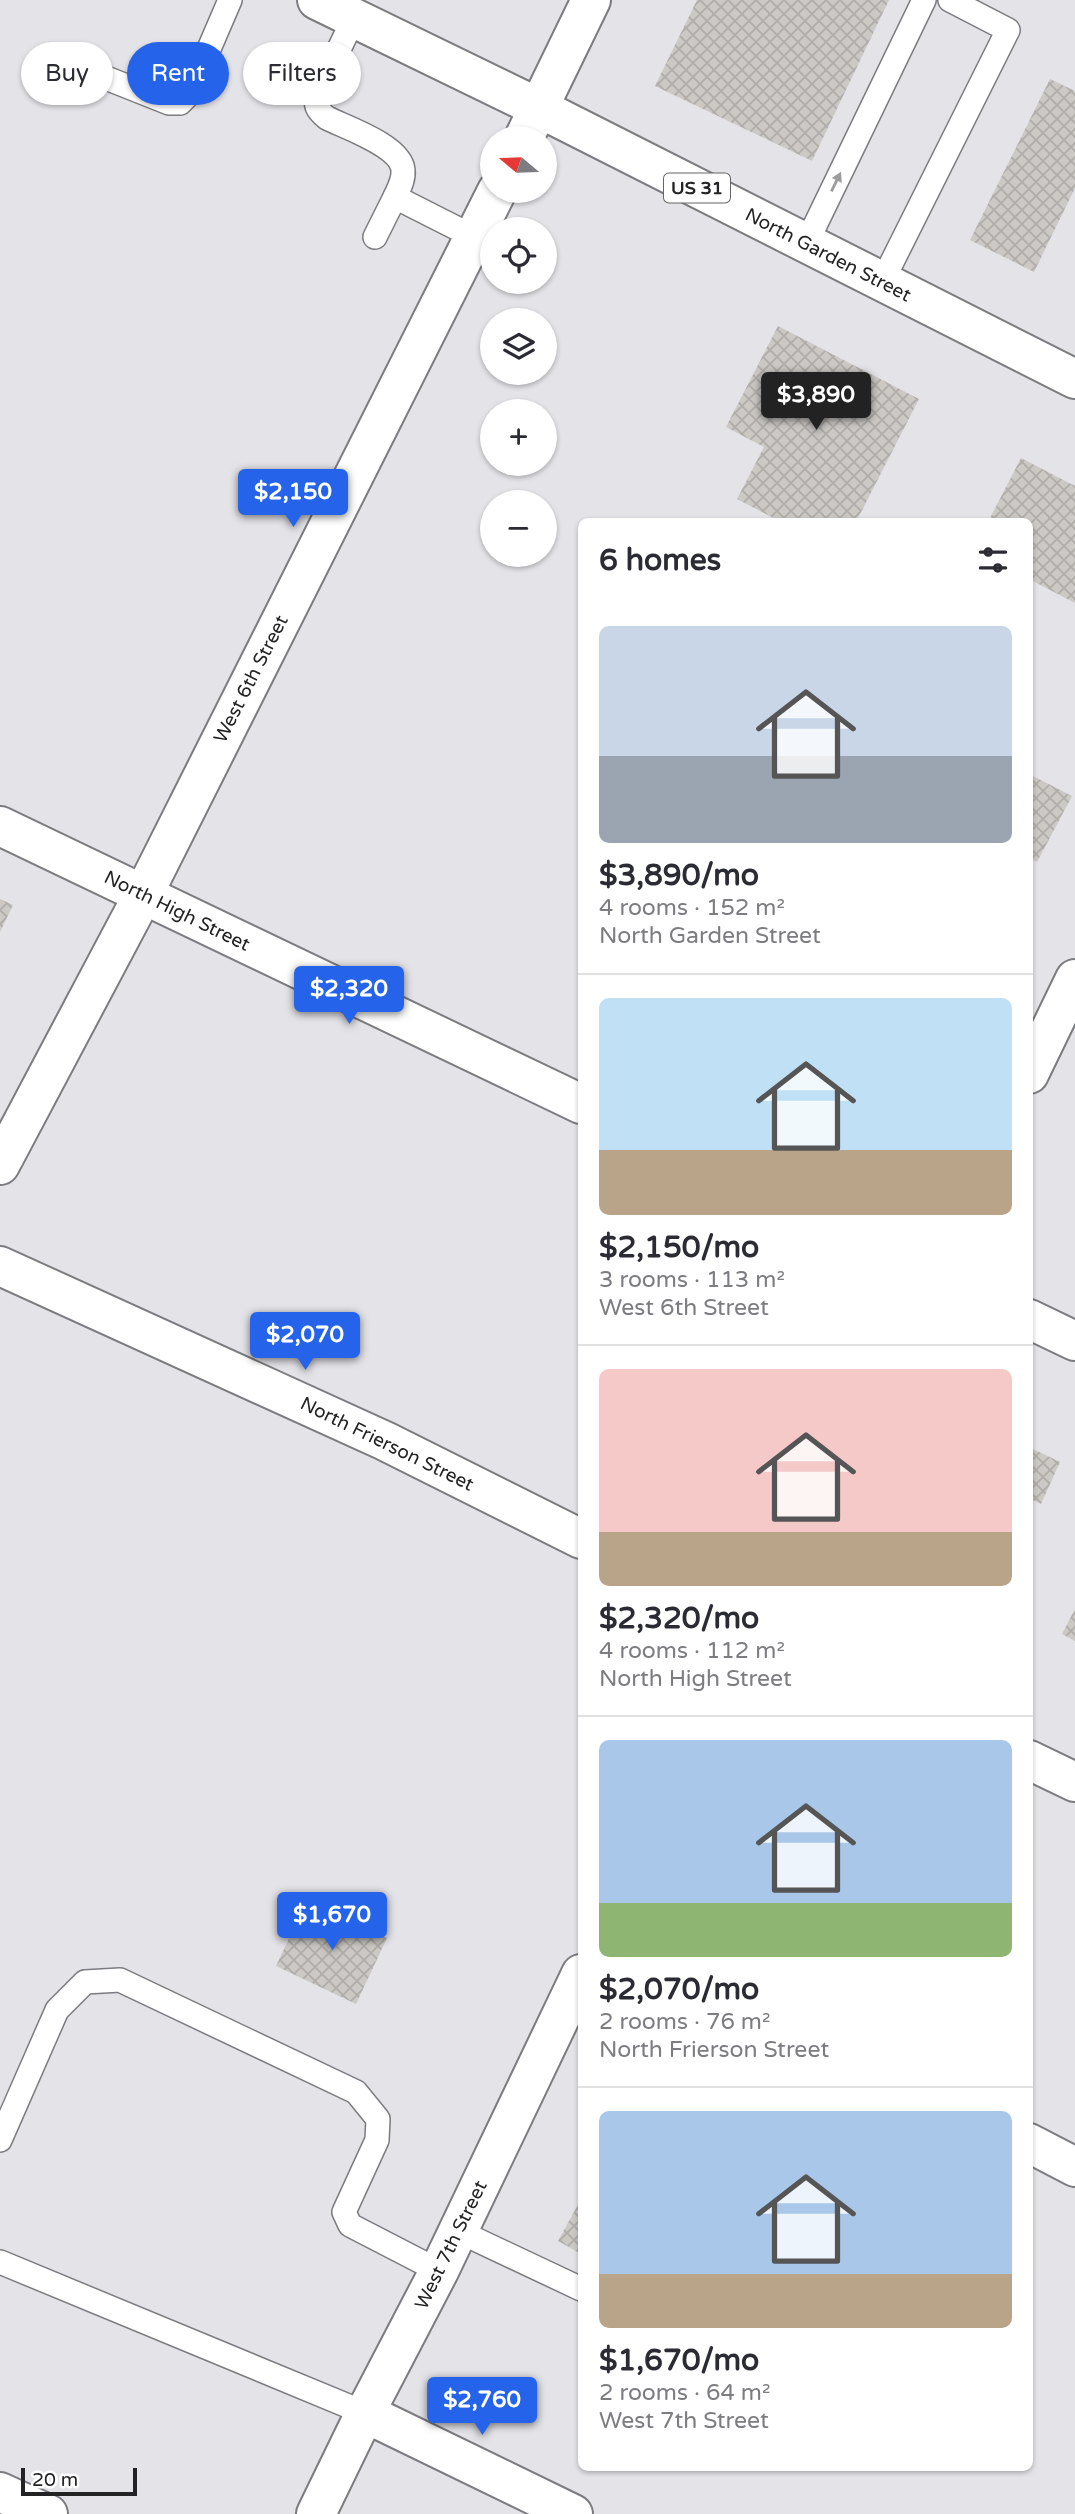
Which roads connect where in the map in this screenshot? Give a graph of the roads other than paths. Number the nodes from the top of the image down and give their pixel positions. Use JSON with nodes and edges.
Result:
{"nodes":[{"id":1,"x":230,"y":0,"type":"edge"},
{"id":2,"x":317,"y":0,"type":"edge"},
{"id":3,"x":592,"y":0,"type":"edge"},
{"id":4,"x":924,"y":0,"type":"edge"},
{"id":5,"x":950,"y":0,"type":"edge"},
{"id":6,"x":354,"y":18,"type":"junction"},
{"id":7,"x":113,"y":81,"type":"edge"},
{"id":8,"x":532,"y":123,"type":"edge"},
{"id":9,"x":395,"y":197,"type":"junction"},
{"id":10,"x":492,"y":203,"type":"edge"},
{"id":11,"x":375,"y":237,"type":"dead end"},
{"id":12,"x":474,"y":237,"type":"junction"},
{"id":13,"x":806,"y":244,"type":"junction"},
{"id":14,"x":882,"y":282,"type":"junction"},
{"id":15,"x":1075,"y":379,"type":"edge"},
{"id":16,"x":0,"y":826,"type":"edge"},
{"id":17,"x":143,"y":895,"type":"junction"},
{"id":18,"x":1075,"y":979,"type":"edge"},
{"id":19,"x":1033,"y":1066,"type":"edge"},
{"id":20,"x":578,"y":1103,"type":"edge"},
{"id":21,"x":0,"y":1165,"type":"edge"},
{"id":22,"x":0,"y":1266,"type":"edge"},
{"id":23,"x":1033,"y":1321,"type":"edge"},
{"id":24,"x":1075,"y":1341,"type":"edge"},
{"id":25,"x":578,"y":1538,"type":"edge"},
{"id":26,"x":1033,"y":1762,"type":"edge"},
{"id":27,"x":1075,"y":1782,"type":"edge"},
{"id":28,"x":578,"y":1980,"type":"edge"},
{"id":29,"x":0,"y":2140,"type":"edge"},
{"id":30,"x":1033,"y":2145,"type":"edge"},
{"id":31,"x":1075,"y":2167,"type":"edge"},
{"id":32,"x":458,"y":2231,"type":"junction"},
{"id":33,"x":0,"y":2262,"type":"edge"},
{"id":34,"x":439,"y":2272,"type":"junction"},
{"id":35,"x":578,"y":2288,"type":"edge"},
{"id":36,"x":365,"y":2413,"type":"junction"},
{"id":37,"x":0,"y":2492,"type":"edge"},
{"id":38,"x":48,"y":2514,"type":"edge"},
{"id":39,"x":316,"y":2514,"type":"edge"},
{"id":40,"x":573,"y":2514,"type":"edge"}],
"edges":[{"from":1,"to":7,"type":"lane"},
{"from":2,"to":6,"type":"street","name":"North Garden Street","number":"US 31"},
{"from":3,"to":8,"type":"street"},
{"from":13,"to":4,"type":"lane","one_way":true},
{"from":5,"to":14,"type":"lane"},
{"from":6,"to":8,"type":"street","name":"North Garden Street","number":"US 31"},
{"from":6,"to":9,"type":"lane"},
{"from":8,"to":13,"type":"street","name":"North Garden Street","number":"US 31"},
{"from":9,"to":11,"type":"lane"},
{"from":9,"to":12,"type":"lane"},
{"from":10,"to":12,"type":"street","name":"West 6th Street"},
{"from":12,"to":17,"type":"street","name":"West 6th Street"},
{"from":13,"to":14,"type":"street","name":"North Garden Street","number":"US 31"},
{"from":14,"to":15,"type":"street","name":"North Garden Street","number":"US 31"},
{"from":16,"to":17,"type":"street","name":"North High Street"},
{"from":17,"to":20,"type":"street","name":"North High Street"},
{"from":17,"to":21,"type":"street","name":"West 6th Street"},
{"from":18,"to":19,"type":"street"},
{"from":22,"to":25,"type":"street","name":"North Frierson Street"},
{"from":23,"to":24,"type":"street"},
{"from":26,"to":27,"type":"street"},
{"from":28,"to":32,"type":"street","name":"West 7th Street"},
{"from":29,"to":34,"type":"lane"},
{"from":30,"to":31,"type":"street"},
{"from":32,"to":34,"type":"street","name":"West 7th Street"},
{"from":32,"to":35,"type":"lane"},
{"from":33,"to":36,"type":"lane"},
{"from":34,"to":36,"type":"street","name":"West 7th Street"},
{"from":36,"to":39,"type":"street","name":"West 7th Street"},
{"from":36,"to":40,"type":"street"},
{"from":37,"to":38,"type":"street"}]}
